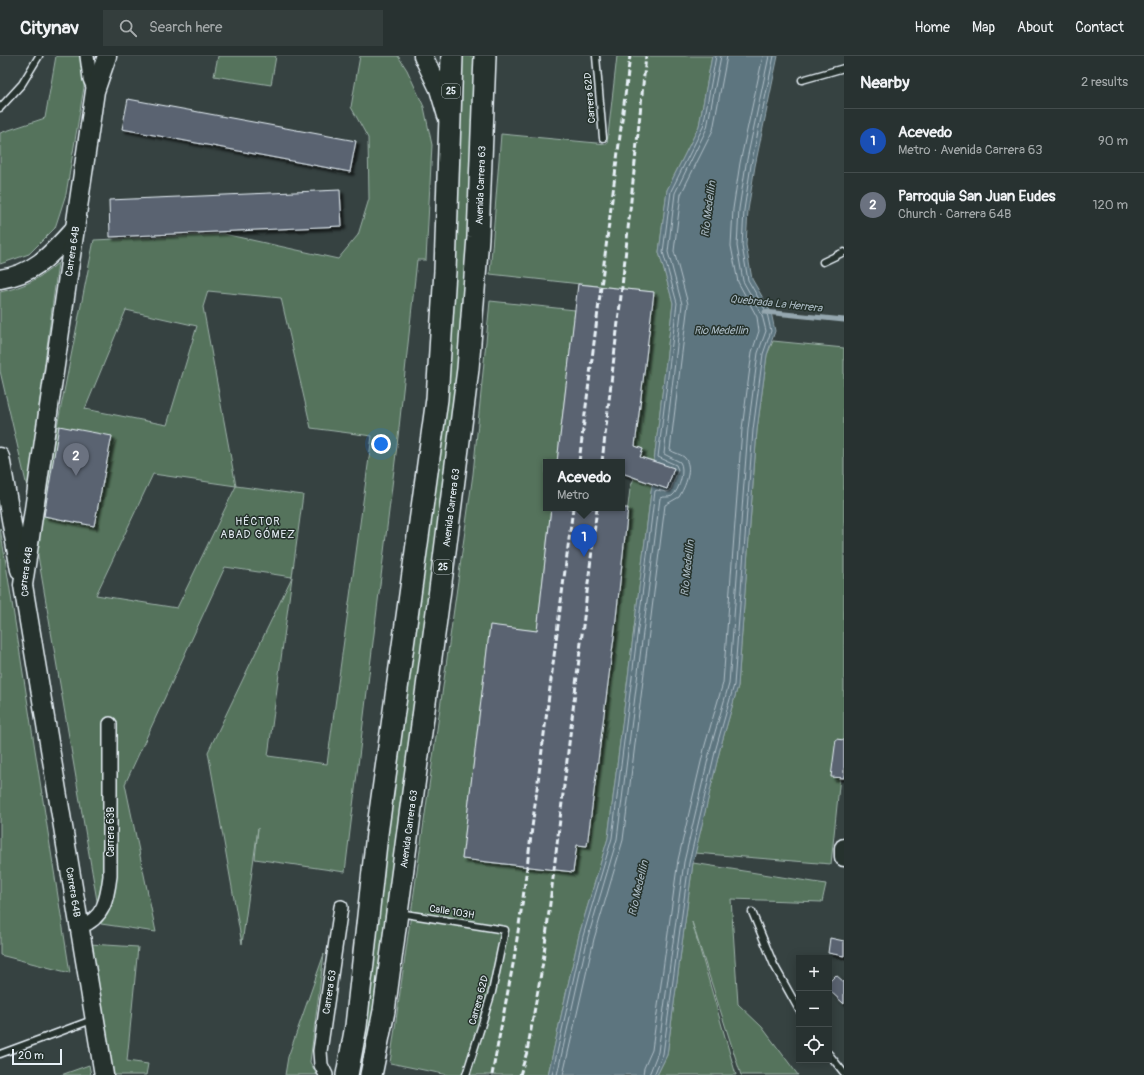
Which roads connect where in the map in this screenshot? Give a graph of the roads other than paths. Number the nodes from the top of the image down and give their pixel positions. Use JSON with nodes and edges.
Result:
{"nodes":[{"id":1,"x":39,"y":56,"type":"edge"},
{"id":2,"x":87,"y":56,"type":"edge"},
{"id":3,"x":107,"y":56,"type":"edge"},
{"id":4,"x":422,"y":56,"type":"edge"},
{"id":5,"x":452,"y":56,"type":"edge"},
{"id":6,"x":486,"y":56,"type":"edge"},
{"id":7,"x":596,"y":56,"type":"edge"},
{"id":8,"x":844,"y":68,"type":"edge"},
{"id":9,"x":802,"y":80,"type":"dead end"},
{"id":10,"x":95,"y":91,"type":"junction"},
{"id":11,"x":0,"y":108,"type":"edge"},
{"id":12,"x":450,"y":127,"type":"junction"},
{"id":13,"x":603,"y":138,"type":"dead end"},
{"id":14,"x":76,"y":227,"type":"junction"},
{"id":15,"x":844,"y":252,"type":"edge"},
{"id":16,"x":823,"y":262,"type":"dead end"},
{"id":17,"x":0,"y":279,"type":"edge"},
{"id":18,"x":0,"y":456,"type":"edge"},
{"id":19,"x":23,"y":585,"type":"junction"},
{"id":20,"x":110,"y":724,"type":"dead end"},
{"id":21,"x":844,"y":848,"type":"edge"},
{"id":22,"x":844,"y":857,"type":"edge"},
{"id":23,"x":341,"y":907,"type":"dead end"},
{"id":24,"x":752,"y":912,"type":"dead end"},
{"id":25,"x":396,"y":913,"type":"junction"},
{"id":26,"x":80,"y":927,"type":"junction"},
{"id":27,"x":504,"y":930,"type":"joint"},
{"id":28,"x":796,"y":1005,"type":"edge"},
{"id":29,"x":95,"y":1019,"type":"junction"},
{"id":30,"x":0,"y":1054,"type":"edge"},
{"id":31,"x":832,"y":1058,"type":"edge"},
{"id":32,"x":844,"y":1073,"type":"edge"},
{"id":33,"x":104,"y":1075,"type":"edge"},
{"id":34,"x":326,"y":1075,"type":"edge"},
{"id":35,"x":347,"y":1075,"type":"edge"},
{"id":36,"x":371,"y":1075,"type":"edge"},
{"id":37,"x":466,"y":1075,"type":"edge"}],
"edges":[{"from":1,"to":11,"type":"lane"},
{"from":2,"to":10,"type":"street"},
{"from":3,"to":10,"type":"main road","name":"Carrera 64B"},
{"from":4,"to":12,"type":"main road"},
{"from":5,"to":12,"type":"highway","number":"25"},
{"from":6,"to":25,"type":"highway","name":"Avenida Carrera 63","number":"25"},
{"from":7,"to":13,"type":"lane","name":"Carrera 62D"},
{"from":8,"to":9,"type":"lane"},
{"from":10,"to":14,"type":"main road","name":"Carrera 64B"},
{"from":12,"to":35,"type":"highway","number":"25"},
{"from":14,"to":17,"type":"main road"},
{"from":14,"to":19,"type":"main road","name":"Carrera 64B"},
{"from":15,"to":16,"type":"lane"},
{"from":18,"to":19,"type":"main road"},
{"from":19,"to":26,"type":"main road","name":"Carrera 64B"},
{"from":20,"to":26,"type":"street","name":"Carrera 63B"},
{"from":21,"to":22,"type":"main road"},
{"from":23,"to":34,"type":"street","name":"Carrera 63"},
{"from":24,"to":28,"type":"lane"},
{"from":25,"to":27,"type":"lane","name":"Calle 103H"},
{"from":25,"to":36,"type":"highway","name":"Avenida Carrera 63","number":"25"},
{"from":26,"to":29,"type":"main road","name":"Carrera 64B"},
{"from":27,"to":37,"type":"lane","name":"Carrera 62D"},
{"from":29,"to":30,"type":"lane"},
{"from":29,"to":33,"type":"main road","name":"Carrera 64B"},
{"from":31,"to":32,"type":"lane"}]}
